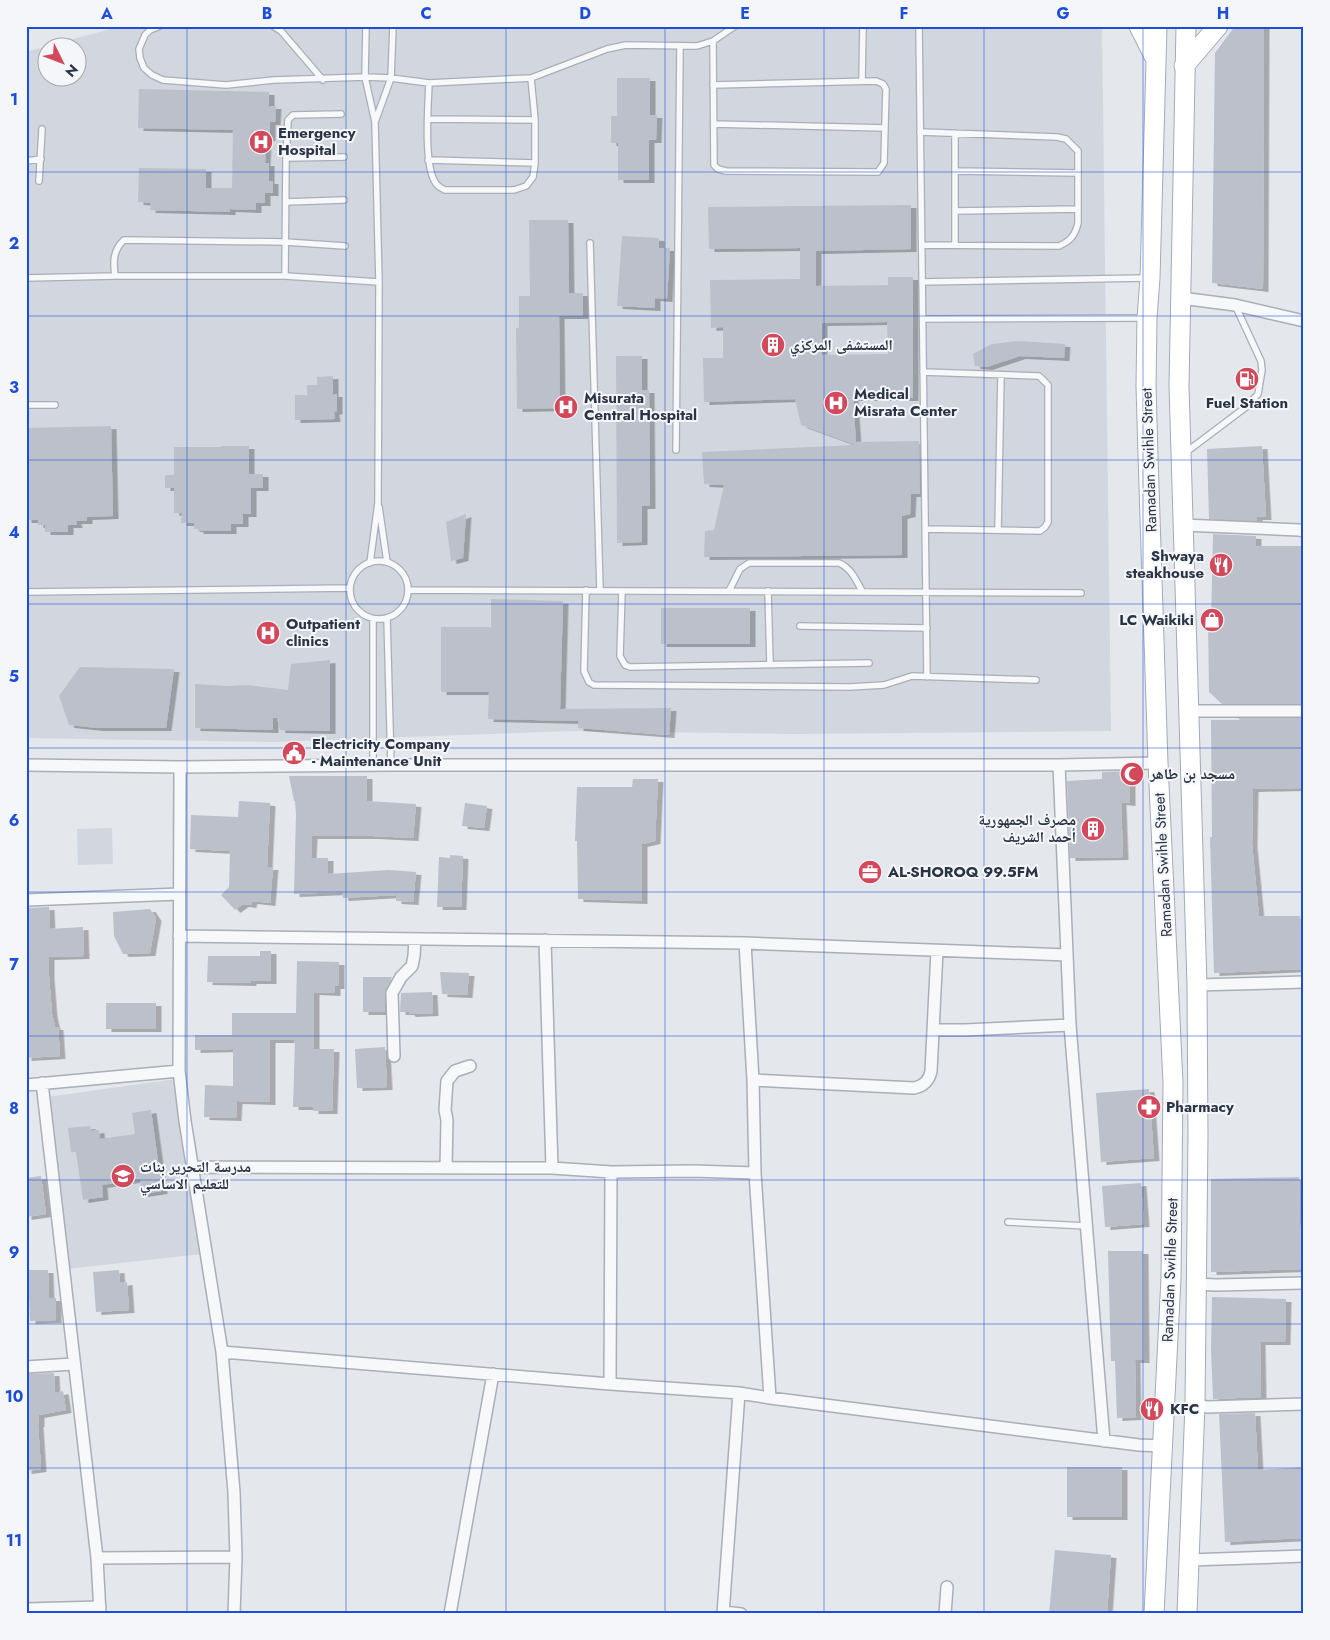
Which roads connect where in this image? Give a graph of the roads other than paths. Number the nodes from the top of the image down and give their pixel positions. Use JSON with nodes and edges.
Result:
{"nodes":[{"id":1,"x":160,"y":26,"type":"edge"},
{"id":2,"x":274,"y":26,"type":"edge"},
{"id":3,"x":366,"y":26,"type":"edge"},
{"id":4,"x":393,"y":26,"type":"edge"},
{"id":5,"x":735,"y":26,"type":"edge"},
{"id":6,"x":863,"y":26,"type":"edge"},
{"id":7,"x":919,"y":26,"type":"edge"},
{"id":8,"x":1139,"y":26,"type":"edge"},
{"id":9,"x":1157,"y":26,"type":"edge"},
{"id":10,"x":1186,"y":26,"type":"edge"},
{"id":11,"x":1218,"y":26,"type":"edge"},
{"id":12,"x":713,"y":41,"type":"junction"},
{"id":13,"x":680,"y":46,"type":"junction"},
{"id":14,"x":1155,"y":59,"type":"junction"},
{"id":15,"x":1184,"y":66,"type":"junction"},
{"id":16,"x":365,"y":77,"type":"junction"},
{"id":17,"x":391,"y":78,"type":"junction"},
{"id":18,"x":531,"y":78,"type":"junction"},
{"id":19,"x":323,"y":80,"type":"junction"},
{"id":20,"x":862,"y":81,"type":"junction"},
{"id":21,"x":429,"y":83,"type":"junction"},
{"id":22,"x":714,"y":85,"type":"junction"},
{"id":23,"x":341,"y":114,"type":"dead end"},
{"id":24,"x":428,"y":119,"type":"junction"},
{"id":25,"x":535,"y":120,"type":"junction"},
{"id":26,"x":375,"y":122,"type":"junction"},
{"id":27,"x":714,"y":124,"type":"junction"},
{"id":28,"x":885,"y":128,"type":"junction"},
{"id":29,"x":42,"y":129,"type":"dead end"},
{"id":30,"x":920,"y":132,"type":"junction"},
{"id":31,"x":955,"y":134,"type":"junction"},
{"id":32,"x":344,"y":157,"type":"dead end"},
{"id":33,"x":286,"y":158,"type":"junction"},
{"id":34,"x":41,"y":159,"type":"junction"},
{"id":35,"x":428,"y":160,"type":"junction"},
{"id":36,"x":26,"y":161,"type":"edge"},
{"id":37,"x":535,"y":163,"type":"junction"},
{"id":38,"x":955,"y":170,"type":"junction"},
{"id":39,"x":1078,"y":173,"type":"junction"},
{"id":40,"x":39,"y":181,"type":"dead end"},
{"id":41,"x":344,"y":200,"type":"dead end"},
{"id":42,"x":286,"y":202,"type":"junction"},
{"id":43,"x":1078,"y":209,"type":"junction"},
{"id":44,"x":955,"y":211,"type":"junction"},
{"id":45,"x":285,"y":242,"type":"junction"},
{"id":46,"x":590,"y":243,"type":"dead end"},
{"id":47,"x":922,"y":245,"type":"junction"},
{"id":48,"x":955,"y":245,"type":"junction"},
{"id":49,"x":345,"y":246,"type":"dead end"},
{"id":50,"x":115,"y":276,"type":"junction"},
{"id":51,"x":285,"y":276,"type":"junction"},
{"id":52,"x":26,"y":278,"type":"edge"},
{"id":53,"x":1150,"y":278,"type":"junction"},
{"id":54,"x":379,"y":282,"type":"junction"},
{"id":55,"x":922,"y":282,"type":"junction"},
{"id":56,"x":1181,"y":298,"type":"junction"},
{"id":57,"x":1235,"y":305,"type":"junction"},
{"id":58,"x":1147,"y":318,"type":"junction"},
{"id":59,"x":923,"y":319,"type":"junction"},
{"id":60,"x":1304,"y":320,"type":"edge"},
{"id":61,"x":924,"y":372,"type":"junction"},
{"id":62,"x":1001,"y":375,"type":"junction"},
{"id":63,"x":26,"y":405,"type":"edge"},
{"id":64,"x":55,"y":405,"type":"dead end"},
{"id":65,"x":676,"y":450,"type":"dead end"},
{"id":66,"x":1180,"y":457,"type":"junction"},
{"id":67,"x":378,"y":503,"type":"junction"},
{"id":68,"x":1183,"y":525,"type":"junction"},
{"id":69,"x":926,"y":529,"type":"junction"},
{"id":70,"x":998,"y":530,"type":"junction"},
{"id":71,"x":1304,"y":531,"type":"edge"},
{"id":72,"x":387,"y":562,"type":"junction"},
{"id":73,"x":370,"y":563,"type":"junction"},
{"id":74,"x":350,"y":588,"type":"junction"},
{"id":75,"x":408,"y":590,"type":"junction"},
{"id":76,"x":586,"y":590,"type":"junction"},
{"id":77,"x":600,"y":590,"type":"junction"},
{"id":78,"x":622,"y":591,"type":"junction"},
{"id":79,"x":728,"y":591,"type":"junction"},
{"id":80,"x":768,"y":591,"type":"junction"},
{"id":81,"x":862,"y":591,"type":"junction"},
{"id":82,"x":927,"y":591,"type":"junction"},
{"id":83,"x":26,"y":592,"type":"edge"},
{"id":84,"x":1081,"y":593,"type":"dead end"},
{"id":85,"x":387,"y":618,"type":"junction"},
{"id":86,"x":373,"y":619,"type":"junction"},
{"id":87,"x":800,"y":626,"type":"dead end"},
{"id":88,"x":927,"y":628,"type":"junction"},
{"id":89,"x":869,"y":663,"type":"dead end"},
{"id":90,"x":770,"y":664,"type":"junction"},
{"id":91,"x":927,"y":677,"type":"junction"},
{"id":92,"x":1036,"y":680,"type":"dead end"},
{"id":93,"x":1188,"y":711,"type":"junction"},
{"id":94,"x":1304,"y":711,"type":"edge"},
{"id":95,"x":1158,"y":763,"type":"junction"},
{"id":96,"x":390,"y":764,"type":"junction"},
{"id":97,"x":26,"y":765,"type":"edge"},
{"id":98,"x":373,"y":765,"type":"junction"},
{"id":99,"x":1058,"y":766,"type":"junction"},
{"id":100,"x":180,"y":767,"type":"junction"},
{"id":101,"x":179,"y":894,"type":"junction"},
{"id":102,"x":26,"y":900,"type":"edge"},
{"id":103,"x":179,"y":936,"type":"junction"},
{"id":104,"x":415,"y":939,"type":"junction"},
{"id":105,"x":545,"y":940,"type":"junction"},
{"id":106,"x":745,"y":943,"type":"junction"},
{"id":107,"x":937,"y":951,"type":"junction"},
{"id":108,"x":1067,"y":955,"type":"junction"},
{"id":109,"x":1304,"y":982,"type":"edge"},
{"id":110,"x":1197,"y":985,"type":"junction"},
{"id":111,"x":1070,"y":1025,"type":"junction"},
{"id":112,"x":933,"y":1030,"type":"junction"},
{"id":113,"x":394,"y":1056,"type":"dead end"},
{"id":114,"x":470,"y":1066,"type":"dead end"},
{"id":115,"x":179,"y":1071,"type":"junction"},
{"id":116,"x":753,"y":1080,"type":"junction"},
{"id":117,"x":42,"y":1083,"type":"junction"},
{"id":118,"x":26,"y":1085,"type":"edge"},
{"id":119,"x":193,"y":1167,"type":"junction"},
{"id":120,"x":446,"y":1168,"type":"junction"},
{"id":121,"x":552,"y":1168,"type":"junction"},
{"id":122,"x":611,"y":1172,"type":"junction"},
{"id":123,"x":755,"y":1173,"type":"junction"},
{"id":124,"x":1008,"y":1222,"type":"dead end"},
{"id":125,"x":1087,"y":1226,"type":"junction"},
{"id":126,"x":1196,"y":1284,"type":"junction"},
{"id":127,"x":1304,"y":1284,"type":"edge"},
{"id":128,"x":222,"y":1352,"type":"junction"},
{"id":129,"x":73,"y":1364,"type":"junction"},
{"id":130,"x":26,"y":1367,"type":"edge"},
{"id":131,"x":493,"y":1374,"type":"junction"},
{"id":132,"x":610,"y":1384,"type":"junction"},
{"id":133,"x":739,"y":1393,"type":"junction"},
{"id":134,"x":770,"y":1398,"type":"junction"},
{"id":135,"x":1195,"y":1404,"type":"junction"},
{"id":136,"x":1304,"y":1404,"type":"edge"},
{"id":137,"x":1104,"y":1441,"type":"junction"},
{"id":138,"x":1162,"y":1446,"type":"junction"},
{"id":139,"x":1304,"y":1556,"type":"edge"},
{"id":140,"x":236,"y":1557,"type":"junction"},
{"id":141,"x":97,"y":1558,"type":"junction"},
{"id":142,"x":1190,"y":1560,"type":"junction"},
{"id":143,"x":947,"y":1587,"type":"dead end"},
{"id":144,"x":26,"y":1609,"type":"edge"},
{"id":145,"x":100,"y":1610,"type":"edge"},
{"id":146,"x":724,"y":1613,"type":"edge"},
{"id":147,"x":234,"y":1614,"type":"edge"},
{"id":148,"x":450,"y":1614,"type":"edge"},
{"id":149,"x":740,"y":1614,"type":"edge"},
{"id":150,"x":945,"y":1614,"type":"edge"},
{"id":151,"x":1154,"y":1614,"type":"edge"},
{"id":152,"x":1187,"y":1614,"type":"edge"}],
"edges":[{"from":1,"to":19,"type":"lane"},
{"from":2,"to":19,"type":"lane"},
{"from":3,"to":16,"type":"lane"},
{"from":4,"to":17,"type":"lane"},
{"from":5,"to":12,"type":"lane"},
{"from":6,"to":20,"type":"lane"},
{"from":7,"to":30,"type":"lane"},
{"from":8,"to":14,"type":"main road"},
{"from":9,"to":14,"type":"main road","name":"Ramadan Swihle Street"},
{"from":10,"to":15,"type":"main road","name":"Ramadan Swihle Street"},
{"from":11,"to":15,"type":"main road"},
{"from":12,"to":13,"type":"lane"},
{"from":12,"to":22,"type":"lane"},
{"from":13,"to":18,"type":"lane"},
{"from":13,"to":65,"type":"lane"},
{"from":14,"to":53,"type":"main road","name":"Ramadan Swihle Street"},
{"from":15,"to":56,"type":"main road","name":"Ramadan Swihle Street"},
{"from":16,"to":17,"type":"lane"},
{"from":16,"to":19,"type":"lane"},
{"from":16,"to":26,"type":"lane"},
{"from":17,"to":21,"type":"lane"},
{"from":17,"to":26,"type":"lane"},
{"from":18,"to":21,"type":"lane"},
{"from":18,"to":25,"type":"lane"},
{"from":20,"to":22,"type":"lane"},
{"from":20,"to":28,"type":"lane"},
{"from":21,"to":24,"type":"lane"},
{"from":22,"to":27,"type":"lane"},
{"from":23,"to":33,"type":"lane"},
{"from":24,"to":25,"type":"lane"},
{"from":24,"to":35,"type":"lane"},
{"from":25,"to":37,"type":"lane"},
{"from":26,"to":54,"type":"lane"},
{"from":27,"to":28,"type":"lane"},
{"from":27,"to":28,"type":"lane"},
{"from":29,"to":34,"type":"lane"},
{"from":30,"to":31,"type":"lane"},
{"from":30,"to":47,"type":"lane"},
{"from":31,"to":38,"type":"lane"},
{"from":31,"to":39,"type":"lane"},
{"from":32,"to":33,"type":"lane"},
{"from":33,"to":42,"type":"lane"},
{"from":34,"to":36,"type":"lane"},
{"from":34,"to":40,"type":"lane"},
{"from":35,"to":37,"type":"lane"},
{"from":35,"to":37,"type":"lane"},
{"from":38,"to":39,"type":"lane"},
{"from":38,"to":44,"type":"lane"},
{"from":39,"to":43,"type":"lane"},
{"from":41,"to":42,"type":"lane"},
{"from":42,"to":45,"type":"lane"},
{"from":43,"to":44,"type":"lane"},
{"from":43,"to":48,"type":"lane"},
{"from":44,"to":48,"type":"lane"},
{"from":45,"to":49,"type":"lane"},
{"from":45,"to":50,"type":"lane"},
{"from":45,"to":51,"type":"lane"},
{"from":46,"to":77,"type":"lane"},
{"from":47,"to":48,"type":"lane"},
{"from":47,"to":55,"type":"lane"},
{"from":50,"to":51,"type":"lane"},
{"from":50,"to":52,"type":"lane"},
{"from":51,"to":54,"type":"lane"},
{"from":53,"to":55,"type":"lane"},
{"from":53,"to":58,"type":"main road","name":"Ramadan Swihle Street"},
{"from":54,"to":67,"type":"lane"},
{"from":55,"to":59,"type":"lane"},
{"from":56,"to":57,"type":"street"},
{"from":56,"to":66,"type":"main road","name":"Ramadan Swihle Street"},
{"from":57,"to":60,"type":"street"},
{"from":57,"to":66,"type":"lane"},
{"from":58,"to":59,"type":"lane"},
{"from":58,"to":95,"type":"main road","name":"Ramadan Swihle Street"},
{"from":59,"to":61,"type":"lane"},
{"from":61,"to":62,"type":"lane"},
{"from":61,"to":69,"type":"lane"},
{"from":62,"to":70,"type":"lane"},
{"from":62,"to":70,"type":"lane"},
{"from":63,"to":64,"type":"lane"},
{"from":66,"to":68,"type":"main road","name":"Ramadan Swihle Street"},
{"from":67,"to":72,"type":"lane"},
{"from":67,"to":73,"type":"lane"},
{"from":68,"to":71,"type":"street"},
{"from":68,"to":93,"type":"main road","name":"Ramadan Swihle Street"},
{"from":69,"to":70,"type":"lane"},
{"from":69,"to":82,"type":"lane"},
{"from":72,"to":73,"type":"lane"},
{"from":72,"to":75,"type":"lane"},
{"from":73,"to":74,"type":"lane"},
{"from":74,"to":83,"type":"lane"},
{"from":74,"to":86,"type":"lane"},
{"from":75,"to":76,"type":"lane"},
{"from":75,"to":85,"type":"lane"},
{"from":76,"to":77,"type":"lane"},
{"from":76,"to":91,"type":"lane"},
{"from":77,"to":78,"type":"lane"},
{"from":78,"to":79,"type":"lane"},
{"from":78,"to":90,"type":"lane"},
{"from":79,"to":80,"type":"lane"},
{"from":79,"to":81,"type":"lane"},
{"from":80,"to":81,"type":"lane"},
{"from":80,"to":90,"type":"lane"},
{"from":81,"to":82,"type":"lane"},
{"from":82,"to":84,"type":"lane"},
{"from":82,"to":88,"type":"lane"},
{"from":85,"to":86,"type":"lane"},
{"from":85,"to":96,"type":"lane"},
{"from":86,"to":98,"type":"lane"},
{"from":87,"to":88,"type":"lane"},
{"from":88,"to":91,"type":"lane"},
{"from":89,"to":90,"type":"lane"},
{"from":91,"to":92,"type":"lane"},
{"from":93,"to":94,"type":"street"},
{"from":93,"to":110,"type":"main road","name":"Ramadan Swihle Street"},
{"from":95,"to":99,"type":"street"},
{"from":95,"to":138,"type":"main road","name":"Ramadan Swihle Street"},
{"from":96,"to":98,"type":"street"},
{"from":96,"to":99,"type":"street"},
{"from":97,"to":100,"type":"street"},
{"from":98,"to":100,"type":"street"},
{"from":99,"to":108,"type":"street"},
{"from":100,"to":101,"type":"street"},
{"from":101,"to":102,"type":"street"},
{"from":101,"to":103,"type":"street"},
{"from":103,"to":104,"type":"street"},
{"from":103,"to":115,"type":"street"},
{"from":104,"to":105,"type":"street"},
{"from":104,"to":113,"type":"street"},
{"from":105,"to":106,"type":"street"},
{"from":105,"to":121,"type":"street"},
{"from":106,"to":107,"type":"street"},
{"from":106,"to":116,"type":"street"},
{"from":107,"to":108,"type":"street"},
{"from":107,"to":112,"type":"street"},
{"from":108,"to":111,"type":"street"},
{"from":109,"to":110,"type":"street"},
{"from":110,"to":126,"type":"main road","name":"Ramadan Swihle Street"},
{"from":111,"to":112,"type":"street"},
{"from":111,"to":125,"type":"street"},
{"from":112,"to":116,"type":"street"},
{"from":114,"to":120,"type":"street"},
{"from":115,"to":117,"type":"street"},
{"from":115,"to":119,"type":"street"},
{"from":116,"to":123,"type":"street"},
{"from":117,"to":118,"type":"street"},
{"from":117,"to":129,"type":"street"},
{"from":119,"to":120,"type":"street"},
{"from":119,"to":128,"type":"street"},
{"from":120,"to":121,"type":"street"},
{"from":121,"to":122,"type":"street"},
{"from":122,"to":123,"type":"street"},
{"from":122,"to":132,"type":"street"},
{"from":123,"to":134,"type":"street"},
{"from":124,"to":125,"type":"lane"},
{"from":125,"to":137,"type":"street"},
{"from":126,"to":127,"type":"street"},
{"from":126,"to":135,"type":"main road","name":"Ramadan Swihle Street"},
{"from":128,"to":131,"type":"street"},
{"from":128,"to":140,"type":"street"},
{"from":129,"to":130,"type":"street"},
{"from":129,"to":141,"type":"street"},
{"from":131,"to":132,"type":"street"},
{"from":131,"to":148,"type":"street"},
{"from":132,"to":133,"type":"street"},
{"from":133,"to":134,"type":"street"},
{"from":133,"to":146,"type":"street"},
{"from":134,"to":137,"type":"street"},
{"from":135,"to":136,"type":"street"},
{"from":135,"to":142,"type":"main road","name":"Ramadan Swihle Street"},
{"from":137,"to":138,"type":"street"},
{"from":138,"to":151,"type":"main road","name":"Ramadan Swihle Street"},
{"from":139,"to":142,"type":"street"},
{"from":140,"to":141,"type":"street"},
{"from":140,"to":147,"type":"street"},
{"from":141,"to":145,"type":"street"},
{"from":142,"to":152,"type":"main road","name":"Ramadan Swihle Street"},
{"from":143,"to":150,"type":"street"},
{"from":144,"to":145,"type":"street"},
{"from":146,"to":149,"type":"street"}]}
